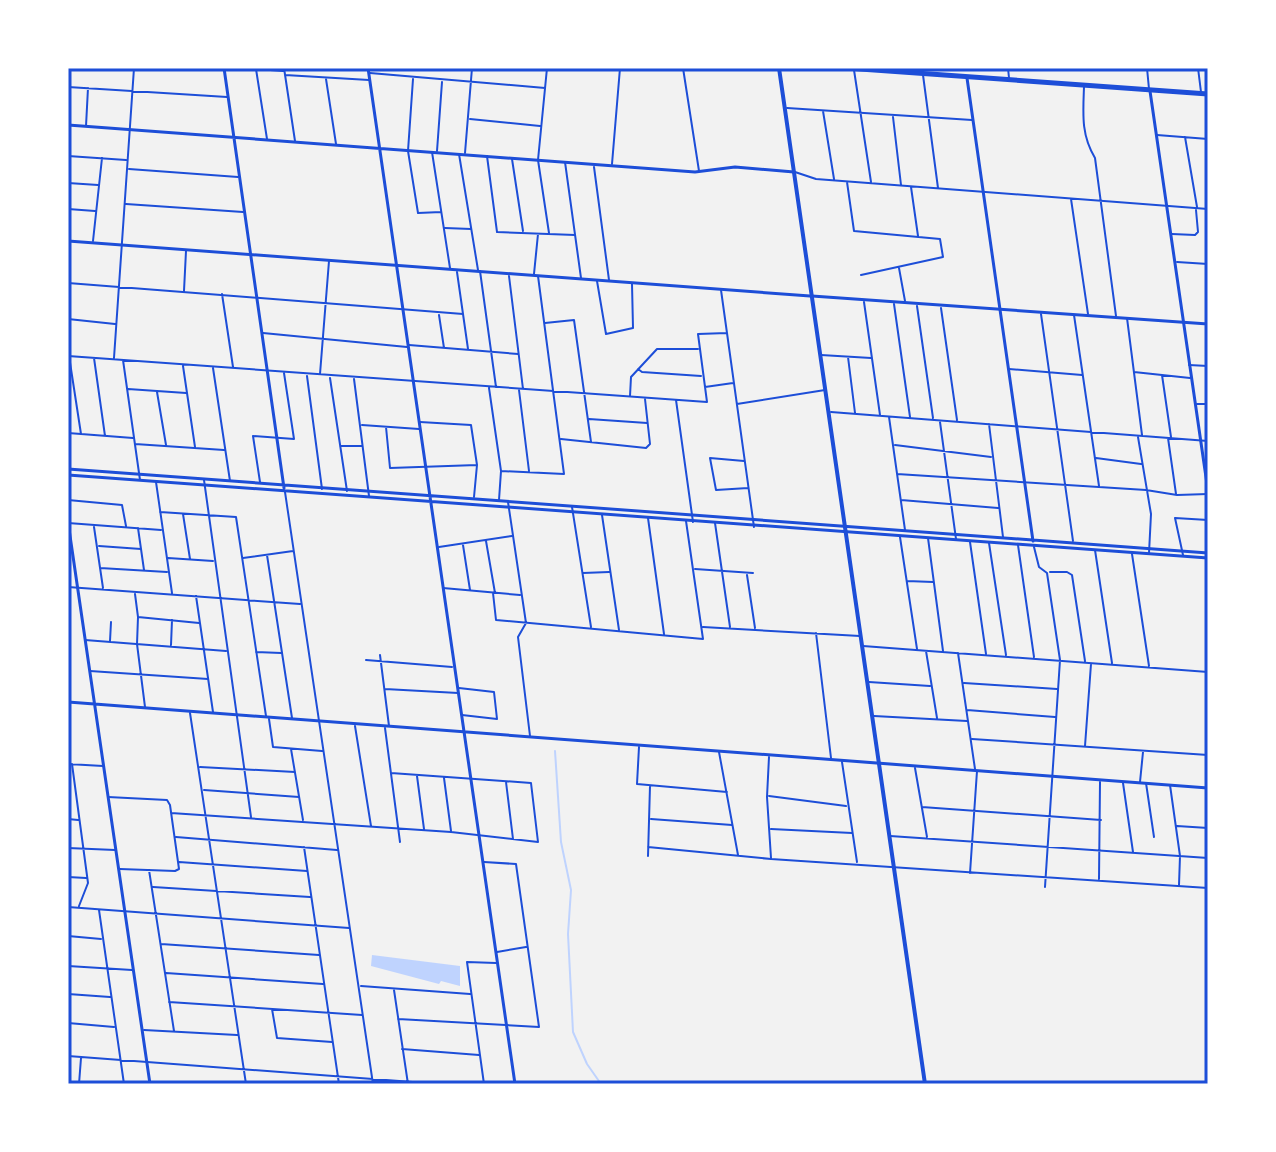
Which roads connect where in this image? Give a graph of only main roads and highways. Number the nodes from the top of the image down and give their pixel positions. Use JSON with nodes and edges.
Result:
{"nodes":[{"id":1,"x":779,"y":68,"type":"edge"},
{"id":2,"x":846,"y":68,"type":"edge"},
{"id":3,"x":854,"y":69,"type":"edge"},
{"id":4,"x":885,"y":70,"type":"edge"},
{"id":5,"x":1204,"y":94,"type":"edge"},
{"id":6,"x":925,"y":1084,"type":"edge"}],
"edges":[{"from":1,"to":6,"type":"main road"},
{"from":2,"to":3,"type":"highway"},
{"from":3,"to":4,"type":"highway"},
{"from":4,"to":5,"type":"highway"}]}
